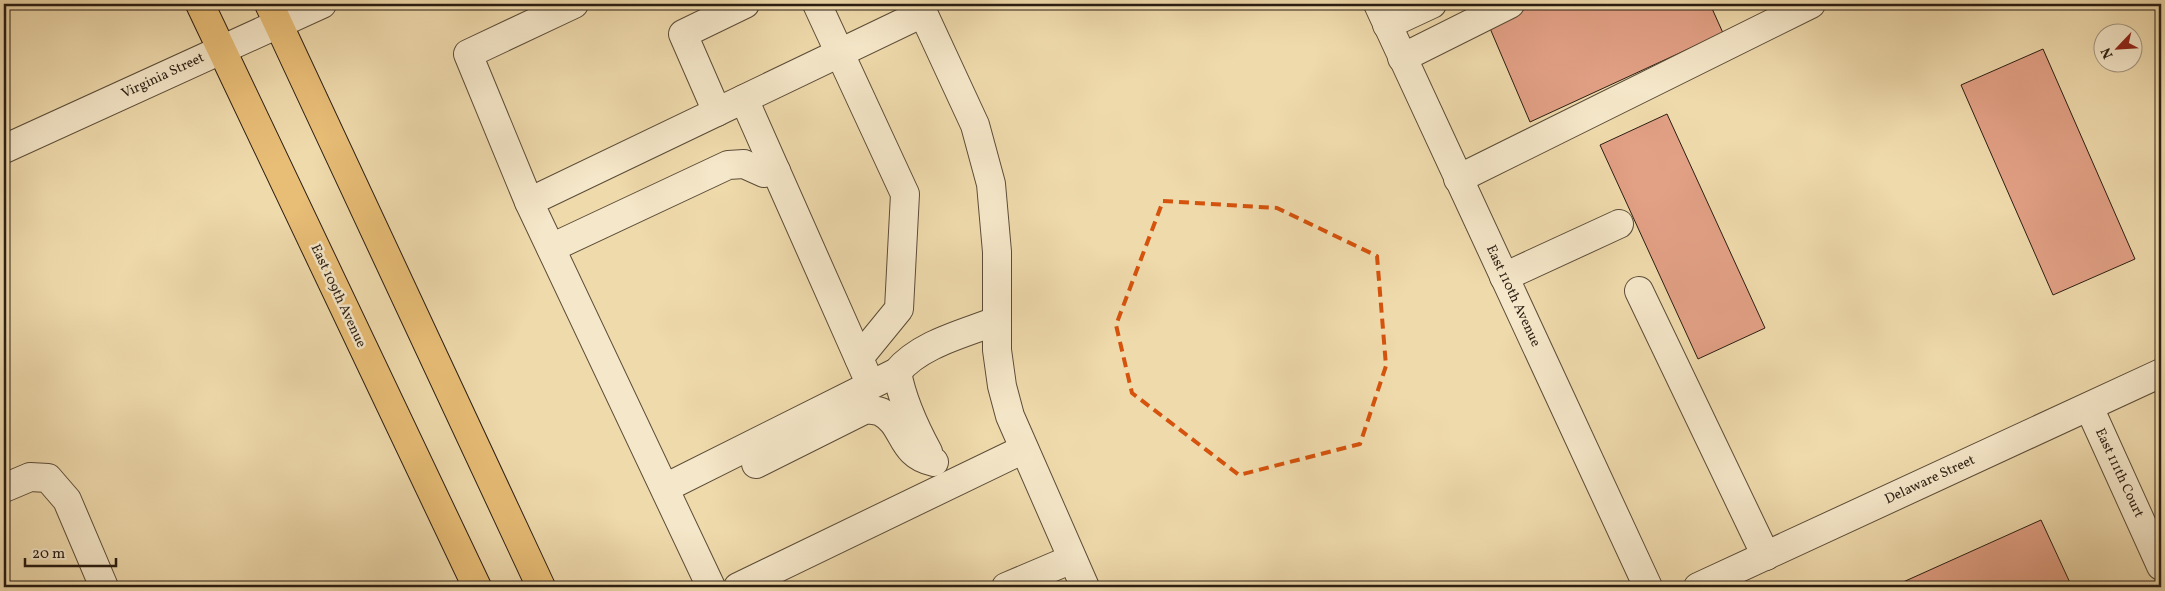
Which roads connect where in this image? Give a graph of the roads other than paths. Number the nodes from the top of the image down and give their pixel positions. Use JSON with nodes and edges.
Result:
{"nodes":[{"id":1,"x":200,"y":4,"type":"edge"},
{"id":2,"x":322,"y":4,"type":"edge"},
{"id":3,"x":574,"y":4,"type":"edge"},
{"id":4,"x":745,"y":4,"type":"edge"},
{"id":5,"x":817,"y":4,"type":"edge"},
{"id":6,"x":1432,"y":4,"type":"edge"},
{"id":7,"x":1510,"y":4,"type":"edge"},
{"id":8,"x":1812,"y":4,"type":"edge"},
{"id":9,"x":921,"y":8,"type":"edge"},
{"id":10,"x":274,"y":14,"type":"edge"},
{"id":11,"x":1382,"y":14,"type":"edge"},
{"id":12,"x":221,"y":49,"type":"junction"},
{"id":13,"x":840,"y":53,"type":"junction"},
{"id":14,"x":1402,"y":58,"type":"junction"},
{"id":15,"x":744,"y":99,"type":"junction"},
{"id":16,"x":717,"y":112,"type":"junction"},
{"id":17,"x":4,"y":149,"type":"edge"},
{"id":18,"x":776,"y":171,"type":"junction"},
{"id":19,"x":1458,"y":179,"type":"junction"},
{"id":20,"x":529,"y":202,"type":"junction"},
{"id":21,"x":1619,"y":224,"type":"dead end"},
{"id":22,"x":551,"y":248,"type":"junction"},
{"id":23,"x":1504,"y":277,"type":"junction"},
{"id":24,"x":1639,"y":291,"type":"dead end"},
{"id":25,"x":996,"y":321,"type":"junction"},
{"id":26,"x":859,"y":358,"type":"junction"},
{"id":27,"x":898,"y":372,"type":"junction"},
{"id":28,"x":2161,"y":373,"type":"edge"},
{"id":29,"x":870,"y":385,"type":"junction"},
{"id":30,"x":2089,"y":407,"type":"junction"},
{"id":31,"x":1024,"y":449,"type":"junction"},
{"id":32,"x":934,"y":462,"type":"junction"},
{"id":33,"x":956,"y":482,"type":"junction"},
{"id":34,"x":675,"y":483,"type":"junction"},
{"id":35,"x":4,"y":488,"type":"edge"},
{"id":36,"x":1766,"y":556,"type":"junction"},
{"id":37,"x":1072,"y":559,"type":"junction"},
{"id":38,"x":2161,"y":566,"type":"edge"},
{"id":39,"x":104,"y":587,"type":"edge"},
{"id":40,"x":477,"y":587,"type":"edge"},
{"id":41,"x":541,"y":587,"type":"edge"},
{"id":42,"x":711,"y":587,"type":"edge"},
{"id":43,"x":738,"y":587,"type":"edge"},
{"id":44,"x":1006,"y":587,"type":"edge"},
{"id":45,"x":1084,"y":587,"type":"edge"},
{"id":46,"x":1648,"y":587,"type":"edge"},
{"id":47,"x":1698,"y":587,"type":"edge"}],
"edges":[{"from":1,"to":12,"type":"main road","name":"East 109th Avenue"},
{"from":2,"to":10,"type":"street","name":"Virginia Street"},
{"from":3,"to":20,"type":"street"},
{"from":4,"to":16,"type":"street"},
{"from":5,"to":13,"type":"street"},
{"from":6,"to":11,"type":"street"},
{"from":7,"to":14,"type":"street"},
{"from":8,"to":19,"type":"street"},
{"from":9,"to":13,"type":"street"},
{"from":9,"to":25,"type":"street"},
{"from":10,"to":12,"type":"street","name":"Virginia Street"},
{"from":10,"to":41,"type":"main road"},
{"from":11,"to":14,"type":"street","name":"East 110th Avenue"},
{"from":12,"to":17,"type":"street","name":"Virginia Street"},
{"from":12,"to":40,"type":"main road","name":"East 109th Avenue"},
{"from":13,"to":15,"type":"street"},
{"from":13,"to":26,"type":"street"},
{"from":14,"to":19,"type":"street","name":"East 110th Avenue"},
{"from":15,"to":16,"type":"street"},
{"from":15,"to":18,"type":"street"},
{"from":16,"to":20,"type":"street"},
{"from":18,"to":22,"type":"street"},
{"from":18,"to":26,"type":"street"},
{"from":19,"to":23,"type":"street","name":"East 110th Avenue"},
{"from":20,"to":22,"type":"street"},
{"from":21,"to":23,"type":"street"},
{"from":22,"to":34,"type":"street"},
{"from":23,"to":46,"type":"street","name":"East 110th Avenue"},
{"from":24,"to":36,"type":"street"},
{"from":25,"to":27,"type":"street"},
{"from":25,"to":31,"type":"street"},
{"from":26,"to":29,"type":"street"},
{"from":27,"to":29,"type":"street"},
{"from":27,"to":32,"type":"street"},
{"from":28,"to":30,"type":"street","name":"Delaware Street"},
{"from":29,"to":34,"type":"street"},
{"from":30,"to":36,"type":"street","name":"Delaware Street"},
{"from":30,"to":38,"type":"street","name":"East 111th Court"},
{"from":31,"to":33,"type":"street"},
{"from":31,"to":37,"type":"street"},
{"from":32,"to":33,"type":"street"},
{"from":32,"to":34,"type":"street"},
{"from":33,"to":43,"type":"street"},
{"from":34,"to":42,"type":"street"},
{"from":35,"to":39,"type":"street"},
{"from":36,"to":47,"type":"street","name":"Delaware Street"},
{"from":37,"to":44,"type":"street"},
{"from":37,"to":45,"type":"street"}]}
